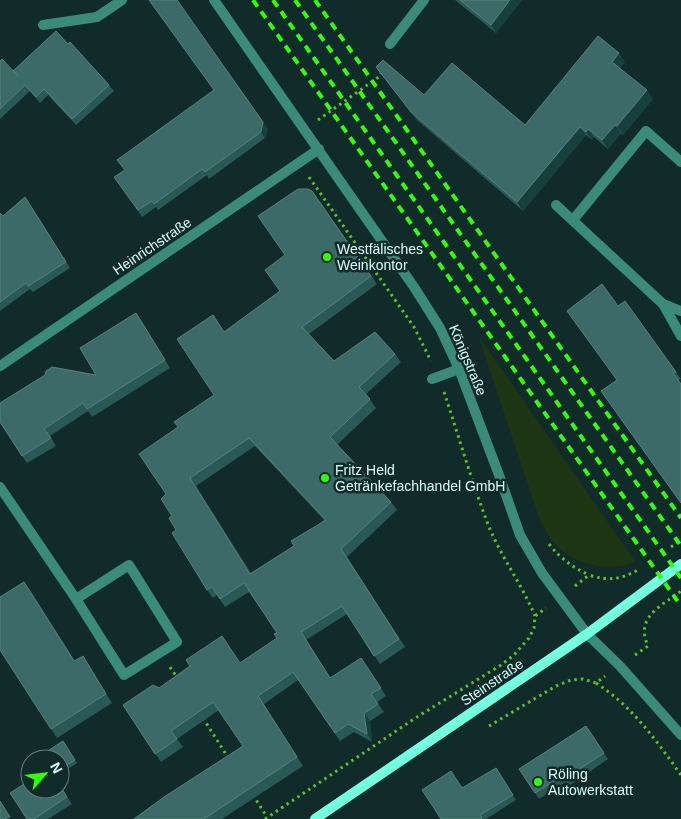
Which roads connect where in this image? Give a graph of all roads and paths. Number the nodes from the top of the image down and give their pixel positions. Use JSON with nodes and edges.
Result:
{"nodes":[{"id":1,"x":122,"y":0,"type":"edge"},
{"id":2,"x":214,"y":0,"type":"edge"},
{"id":3,"x":424,"y":0,"type":"edge"},
{"id":4,"x":43,"y":25,"type":"dead end"},
{"id":5,"x":390,"y":44,"type":"joint"},
{"id":6,"x":305,"y":128,"type":"junction"},
{"id":7,"x":319,"y":148,"type":"junction"},
{"id":8,"x":681,"y":162,"type":"edge"},
{"id":9,"x":556,"y":205,"type":"dead end"},
{"id":10,"x":573,"y":220,"type":"junction"},
{"id":11,"x":663,"y":304,"type":"junction"},
{"id":12,"x":681,"y":311,"type":"edge"},
{"id":13,"x":681,"y":336,"type":"edge"},
{"id":14,"x":0,"y":366,"type":"edge"},
{"id":15,"x":459,"y":369,"type":"junction"},
{"id":16,"x":432,"y":379,"type":"dead end"},
{"id":17,"x":0,"y":487,"type":"edge"},
{"id":18,"x":520,"y":535,"type":"junction"},
{"id":19,"x":681,"y":540,"type":"edge"},
{"id":20,"x":667,"y":550,"type":"dead end"},
{"id":21,"x":681,"y":564,"type":"edge"},
{"id":22,"x":639,"y":570,"type":"dead end"},
{"id":23,"x":589,"y":575,"type":"junction"},
{"id":24,"x":681,"y":591,"type":"edge"},
{"id":25,"x":76,"y":599,"type":"junction"},
{"id":26,"x":560,"y":599,"type":"junction"},
{"id":27,"x":586,"y":634,"type":"junction"},
{"id":28,"x":161,"y":652,"type":"junction"},
{"id":29,"x":620,"y":666,"type":"junction"},
{"id":30,"x":596,"y":683,"type":"junction"},
{"id":31,"x":183,"y":687,"type":"edge"},
{"id":32,"x":199,"y":712,"type":"edge"},
{"id":33,"x":486,"y":727,"type":"dead end"},
{"id":34,"x":681,"y":735,"type":"edge"},
{"id":35,"x":232,"y":762,"type":"edge"},
{"id":36,"x":681,"y":775,"type":"edge"},
{"id":37,"x":248,"y":787,"type":"edge"},
{"id":38,"x":267,"y":819,"type":"edge"},
{"id":39,"x":315,"y":819,"type":"edge"}],
"edges":[{"from":1,"to":4,"type":"street"},
{"from":2,"to":6,"type":"street","name":"Königstraße"},
{"from":3,"to":5,"type":"street"},
{"from":5,"to":6,"type":"path"},
{"from":6,"to":7,"type":"street","name":"Königstraße"},
{"from":7,"to":14,"type":"street","name":"Heinrichstraße"},
{"from":7,"to":15,"type":"street","name":"Königstraße"},
{"from":8,"to":10,"type":"street"},
{"from":9,"to":10,"type":"street"},
{"from":10,"to":11,"type":"street"},
{"from":11,"to":12,"type":"street"},
{"from":11,"to":13,"type":"street"},
{"from":15,"to":16,"type":"street"},
{"from":15,"to":18,"type":"street","name":"Königstraße"},
{"from":17,"to":25,"type":"street"},
{"from":18,"to":23,"type":"path"},
{"from":18,"to":26,"type":"street","name":"Königstraße"},
{"from":19,"to":20,"type":"path"},
{"from":21,"to":27,"type":"main road","name":"Steinstraße"},
{"from":22,"to":23,"type":"path"},
{"from":23,"to":26,"type":"path"},
{"from":24,"to":29,"type":"path"},
{"from":25,"to":28,"type":"street"},
{"from":25,"to":28,"type":"street"},
{"from":26,"to":27,"type":"street","name":"Königstraße"},
{"from":26,"to":38,"type":"path"},
{"from":27,"to":29,"type":"street","name":"Königstraße"},
{"from":27,"to":39,"type":"main road","name":"Steinstraße"},
{"from":28,"to":31,"type":"path"},
{"from":29,"to":30,"type":"path"},
{"from":29,"to":34,"type":"street","name":"Königstraße"},
{"from":30,"to":33,"type":"path"},
{"from":30,"to":36,"type":"path"},
{"from":32,"to":35,"type":"path"},
{"from":37,"to":38,"type":"path"}]}
